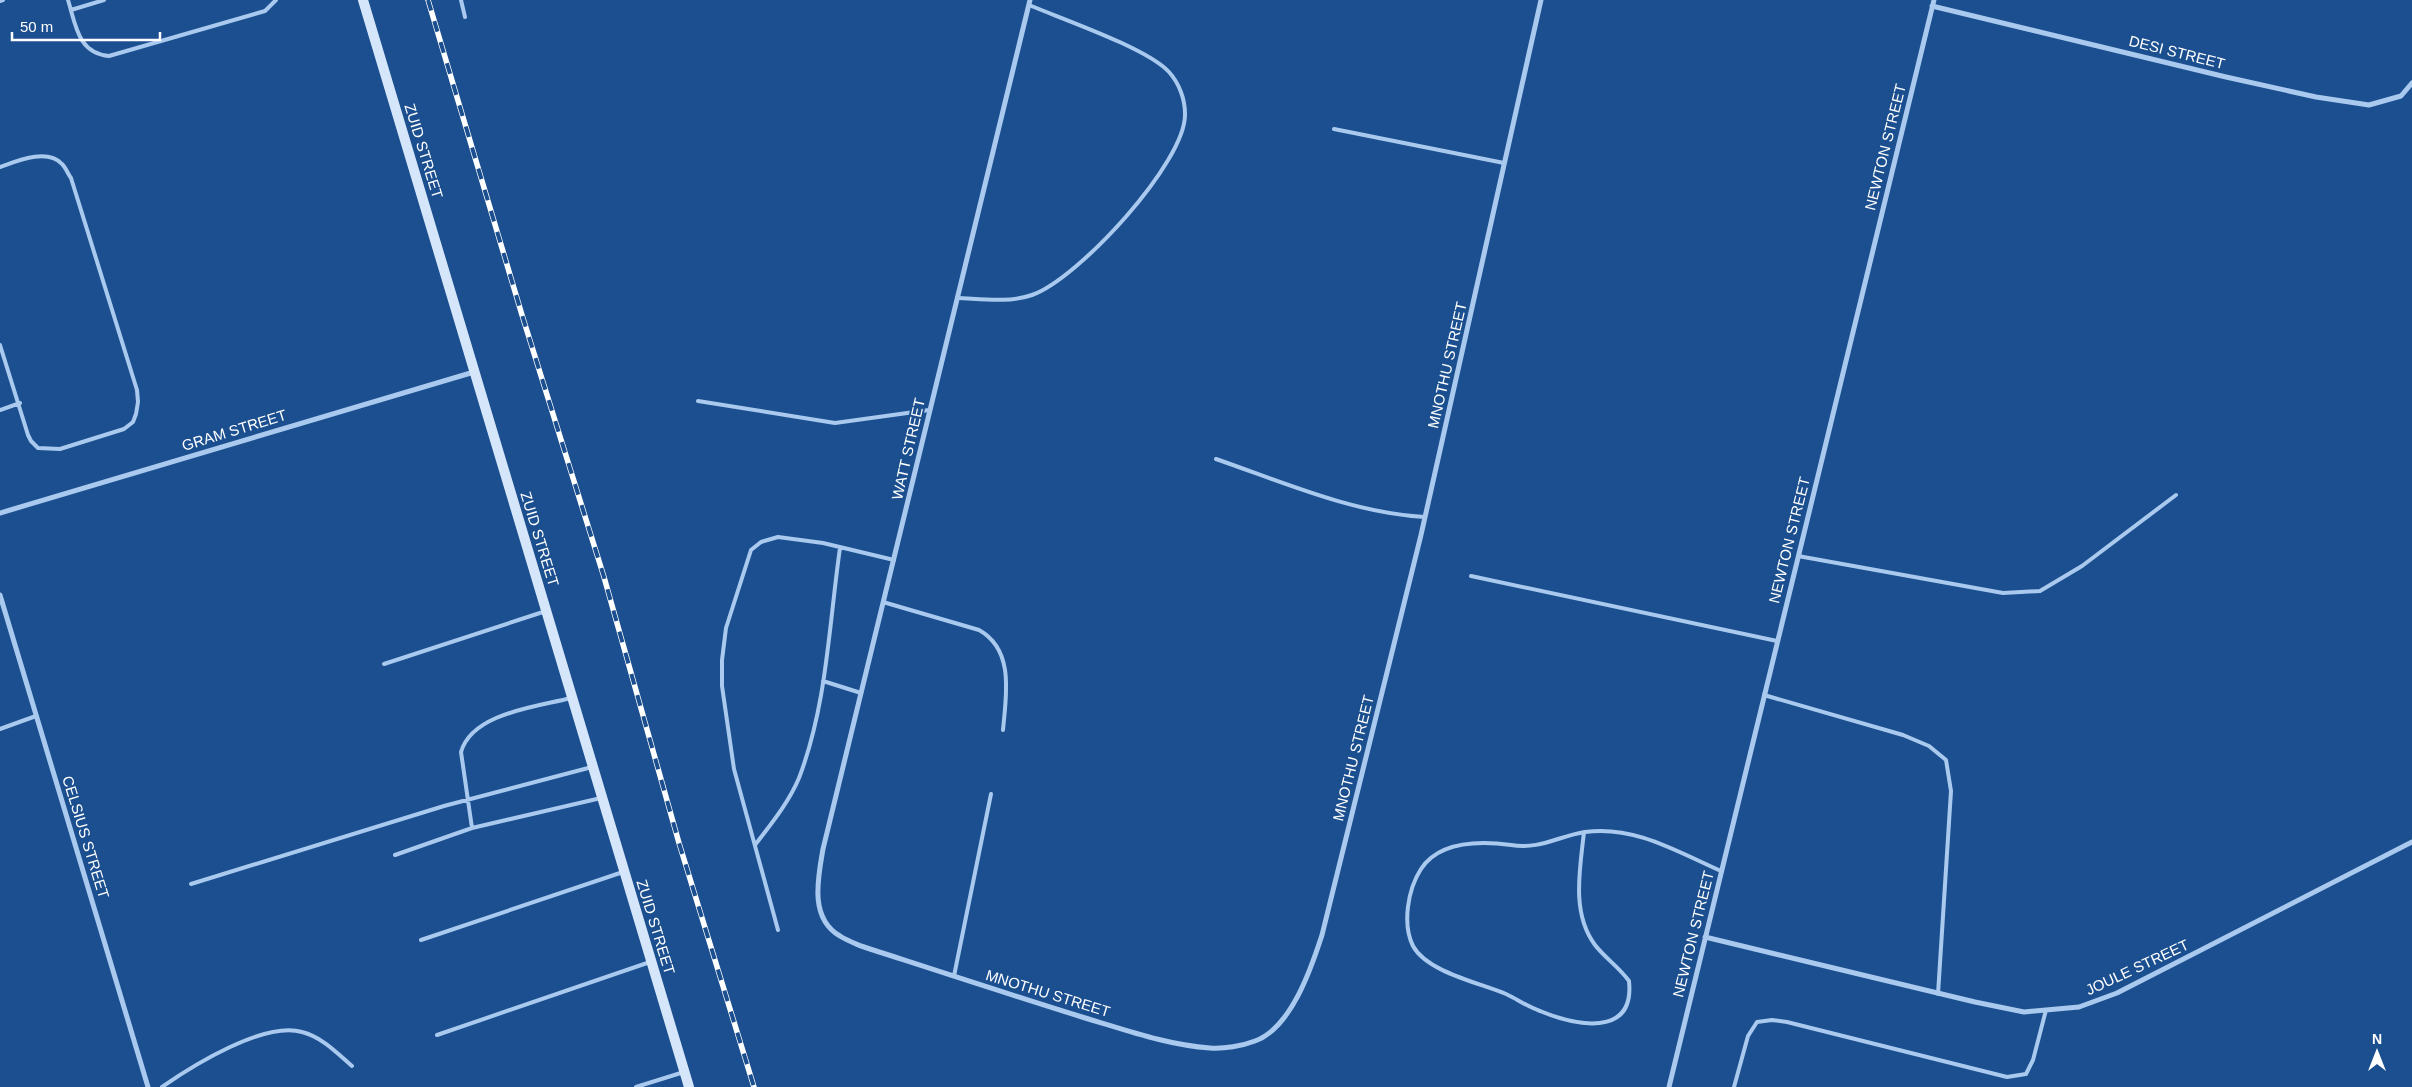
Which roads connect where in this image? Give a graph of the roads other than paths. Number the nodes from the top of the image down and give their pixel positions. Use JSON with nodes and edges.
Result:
{"nodes":[{"id":1,"x":68,"y":0,"type":"edge"},
{"id":2,"x":104,"y":0,"type":"edge"},
{"id":3,"x":276,"y":0,"type":"edge"},
{"id":4,"x":363,"y":0,"type":"edge"},
{"id":5,"x":461,"y":0,"type":"edge"},
{"id":6,"x":1541,"y":0,"type":"edge"},
{"id":7,"x":1029,"y":3,"type":"edge"},
{"id":8,"x":1933,"y":3,"type":"edge"},
{"id":9,"x":71,"y":10,"type":"junction"},
{"id":10,"x":465,"y":17,"type":"dead end"},
{"id":11,"x":2412,"y":83,"type":"edge"},
{"id":12,"x":1334,"y":129,"type":"dead end"},
{"id":13,"x":1504,"y":163,"type":"junction"},
{"id":14,"x":0,"y":167,"type":"edge"},
{"id":15,"x":957,"y":298,"type":"junction"},
{"id":16,"x":0,"y":345,"type":"edge"},
{"id":17,"x":475,"y":372,"type":"junction"},
{"id":18,"x":698,"y":401,"type":"dead end"},
{"id":19,"x":20,"y":403,"type":"junction"},
{"id":20,"x":0,"y":410,"type":"edge"},
{"id":21,"x":929,"y":410,"type":"junction"},
{"id":22,"x":1216,"y":459,"type":"dead end"},
{"id":23,"x":2176,"y":495,"type":"dead end"},
{"id":24,"x":0,"y":513,"type":"edge"},
{"id":25,"x":1426,"y":517,"type":"junction"},
{"id":26,"x":840,"y":548,"type":"junction"},
{"id":27,"x":1798,"y":556,"type":"junction"},
{"id":28,"x":894,"y":560,"type":"junction"},
{"id":29,"x":1471,"y":576,"type":"dead end"},
{"id":30,"x":0,"y":595,"type":"edge"},
{"id":31,"x":883,"y":602,"type":"junction"},
{"id":32,"x":546,"y":611,"type":"junction"},
{"id":33,"x":1777,"y":641,"type":"junction"},
{"id":34,"x":384,"y":664,"type":"dead end"},
{"id":35,"x":823,"y":681,"type":"junction"},
{"id":36,"x":861,"y":692,"type":"junction"},
{"id":37,"x":1764,"y":696,"type":"junction"},
{"id":38,"x":571,"y":697,"type":"junction"},
{"id":39,"x":36,"y":716,"type":"junction"},
{"id":40,"x":0,"y":729,"type":"edge"},
{"id":41,"x":1003,"y":730,"type":"dead end"},
{"id":42,"x":592,"y":767,"type":"junction"},
{"id":43,"x":991,"y":794,"type":"dead end"},
{"id":44,"x":601,"y":798,"type":"junction"},
{"id":45,"x":467,"y":800,"type":"junction"},
{"id":46,"x":472,"y":828,"type":"junction"},
{"id":47,"x":1584,"y":832,"type":"junction"},
{"id":48,"x":2412,"y":842,"type":"edge"},
{"id":49,"x":755,"y":845,"type":"junction"},
{"id":50,"x":395,"y":855,"type":"dead end"},
{"id":51,"x":1721,"y":871,"type":"junction"},
{"id":52,"x":623,"y":872,"type":"junction"},
{"id":53,"x":191,"y":884,"type":"dead end"},
{"id":54,"x":818,"y":904,"type":"joint"},
{"id":55,"x":778,"y":930,"type":"dead end"},
{"id":56,"x":1705,"y":937,"type":"junction"},
{"id":57,"x":421,"y":940,"type":"dead end"},
{"id":58,"x":651,"y":962,"type":"junction"},
{"id":59,"x":954,"y":976,"type":"junction"},
{"id":60,"x":1938,"y":994,"type":"junction"},
{"id":61,"x":2046,"y":1010,"type":"junction"},
{"id":62,"x":436,"y":1035,"type":"dead end"},
{"id":63,"x":352,"y":1066,"type":"dead end"},
{"id":64,"x":684,"y":1072,"type":"junction"},
{"id":65,"x":148,"y":1087,"type":"edge"},
{"id":66,"x":162,"y":1087,"type":"edge"},
{"id":67,"x":636,"y":1087,"type":"edge"},
{"id":68,"x":689,"y":1087,"type":"edge"},
{"id":69,"x":1669,"y":1087,"type":"edge"},
{"id":70,"x":1734,"y":1087,"type":"edge"}],
"edges":[{"from":1,"to":9,"type":"lane"},
{"from":2,"to":9,"type":"lane"},
{"from":3,"to":9,"type":"lane"},
{"from":4,"to":17,"type":"street","name":"ZUID STREET"},
{"from":5,"to":10,"type":"lane"},
{"from":6,"to":13,"type":"street","name":"MNOTHU STREET"},
{"from":7,"to":15,"type":"street","name":"WATT STREET"},
{"from":7,"to":15,"type":"lane"},
{"from":8,"to":11,"type":"street","name":"DESI STREET"},
{"from":8,"to":27,"type":"street","name":"NEWTON STREET"},
{"from":12,"to":13,"type":"lane"},
{"from":13,"to":25,"type":"street","name":"MNOTHU STREET"},
{"from":14,"to":19,"type":"lane"},
{"from":15,"to":21,"type":"street","name":"WATT STREET"},
{"from":16,"to":19,"type":"lane"},
{"from":17,"to":24,"type":"street","name":"GRAM STREET"},
{"from":17,"to":32,"type":"street","name":"ZUID STREET"},
{"from":18,"to":21,"type":"lane"},
{"from":19,"to":20,"type":"lane"},
{"from":21,"to":28,"type":"street","name":"WATT STREET"},
{"from":22,"to":25,"type":"lane"},
{"from":23,"to":27,"type":"lane"},
{"from":25,"to":59,"type":"street","name":"MNOTHU STREET"},
{"from":26,"to":28,"type":"lane"},
{"from":26,"to":35,"type":"lane"},
{"from":26,"to":49,"type":"lane"},
{"from":27,"to":33,"type":"street","name":"NEWTON STREET"},
{"from":28,"to":31,"type":"street","name":"WATT STREET"},
{"from":29,"to":33,"type":"lane"},
{"from":30,"to":39,"type":"street","name":"CELSIUS STREET"},
{"from":31,"to":36,"type":"street","name":"WATT STREET"},
{"from":31,"to":41,"type":"lane"},
{"from":32,"to":34,"type":"lane"},
{"from":32,"to":38,"type":"street","name":"ZUID STREET"},
{"from":33,"to":37,"type":"street","name":"NEWTON STREET"},
{"from":35,"to":36,"type":"lane"},
{"from":35,"to":49,"type":"lane"},
{"from":36,"to":54,"type":"street","name":"WATT STREET"},
{"from":37,"to":51,"type":"street","name":"NEWTON STREET"},
{"from":37,"to":60,"type":"lane"},
{"from":38,"to":42,"type":"street","name":"ZUID STREET"},
{"from":38,"to":45,"type":"lane"},
{"from":39,"to":40,"type":"lane"},
{"from":39,"to":65,"type":"street","name":"CELSIUS STREET"},
{"from":42,"to":44,"type":"street","name":"ZUID STREET"},
{"from":42,"to":45,"type":"lane"},
{"from":43,"to":59,"type":"lane"},
{"from":44,"to":46,"type":"lane"},
{"from":44,"to":52,"type":"street","name":"ZUID STREET"},
{"from":45,"to":46,"type":"lane"},
{"from":45,"to":53,"type":"lane"},
{"from":46,"to":50,"type":"lane"},
{"from":47,"to":47,"type":"lane"},
{"from":47,"to":51,"type":"lane"},
{"from":48,"to":61,"type":"street","name":"JOULE STREET"},
{"from":49,"to":55,"type":"lane"},
{"from":51,"to":56,"type":"street","name":"NEWTON STREET"},
{"from":52,"to":57,"type":"lane"},
{"from":52,"to":58,"type":"street","name":"ZUID STREET"},
{"from":54,"to":59,"type":"street","name":"MNOTHU STREET"},
{"from":56,"to":60,"type":"street","name":"JOULE STREET"},
{"from":56,"to":69,"type":"street","name":"NEWTON STREET"},
{"from":58,"to":62,"type":"lane"},
{"from":58,"to":64,"type":"street","name":"ZUID STREET"},
{"from":60,"to":61,"type":"street","name":"JOULE STREET"},
{"from":61,"to":70,"type":"lane"},
{"from":63,"to":66,"type":"lane"},
{"from":64,"to":67,"type":"lane"},
{"from":64,"to":68,"type":"street","name":"ZUID STREET"}]}
